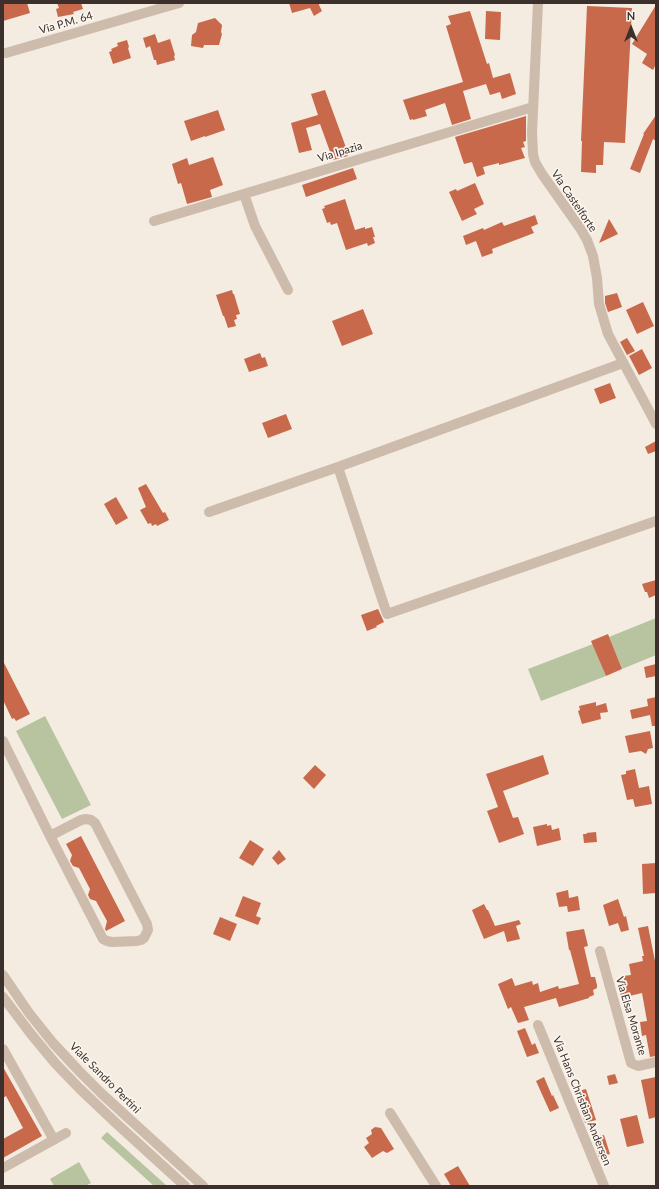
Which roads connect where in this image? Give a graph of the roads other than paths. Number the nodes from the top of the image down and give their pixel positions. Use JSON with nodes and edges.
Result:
{"nodes":[{"id":1,"x":179,"y":3,"type":"edge"},
{"id":2,"x":538,"y":3,"type":"edge"},
{"id":3,"x":6,"y":53,"type":"dead end"},
{"id":4,"x":533,"y":107,"type":"junction"},
{"id":5,"x":244,"y":194,"type":"junction"},
{"id":6,"x":154,"y":221,"type":"dead end"},
{"id":7,"x":288,"y":290,"type":"dead end"},
{"id":8,"x":624,"y":363,"type":"junction"},
{"id":9,"x":656,"y":424,"type":"edge"},
{"id":10,"x":338,"y":467,"type":"junction"},
{"id":11,"x":209,"y":512,"type":"dead end"},
{"id":12,"x":656,"y":520,"type":"edge"},
{"id":13,"x":4,"y":744,"type":"edge"},
{"id":14,"x":50,"y":836,"type":"junction"},
{"id":15,"x":600,"y":951,"type":"dead end"},
{"id":16,"x":3,"y":975,"type":"edge"},
{"id":17,"x":3,"y":997,"type":"edge"},
{"id":18,"x":538,"y":1025,"type":"dead end"},
{"id":19,"x":3,"y":1049,"type":"edge"},
{"id":20,"x":656,"y":1062,"type":"edge"},
{"id":21,"x":390,"y":1113,"type":"dead end"},
{"id":22,"x":66,"y":1133,"type":"dead end"},
{"id":23,"x":54,"y":1140,"type":"junction"},
{"id":24,"x":3,"y":1168,"type":"edge"},
{"id":25,"x":186,"y":1186,"type":"edge"},
{"id":26,"x":203,"y":1186,"type":"edge"},
{"id":27,"x":436,"y":1186,"type":"edge"},
{"id":28,"x":604,"y":1186,"type":"edge"}],
"edges":[{"from":1,"to":3,"type":"street","name":"Via P.M. 64"},
{"from":2,"to":4,"type":"street","name":"Via Castelforte"},
{"from":4,"to":5,"type":"street","name":"Via Ipazia"},
{"from":4,"to":8,"type":"street","name":"Via Castelforte"},
{"from":5,"to":6,"type":"street","name":"Via Ipazia"},
{"from":5,"to":7,"type":"street"},
{"from":8,"to":9,"type":"street","name":"Via Castelforte"},
{"from":8,"to":10,"type":"street"},
{"from":10,"to":11,"type":"street"},
{"from":10,"to":12,"type":"street"},
{"from":13,"to":14,"type":"street"},
{"from":14,"to":14,"type":"street"},
{"from":15,"to":20,"type":"street","name":"Via Elsa Morante"},
{"from":16,"to":26,"type":"street","name":"Viale Sandro Pertini"},
{"from":17,"to":25,"type":"street"},
{"from":18,"to":28,"type":"street","name":"Via Hans Christian Andersen"},
{"from":19,"to":23,"type":"street"},
{"from":21,"to":27,"type":"street"},
{"from":22,"to":23,"type":"street"},
{"from":23,"to":24,"type":"street"}]}
